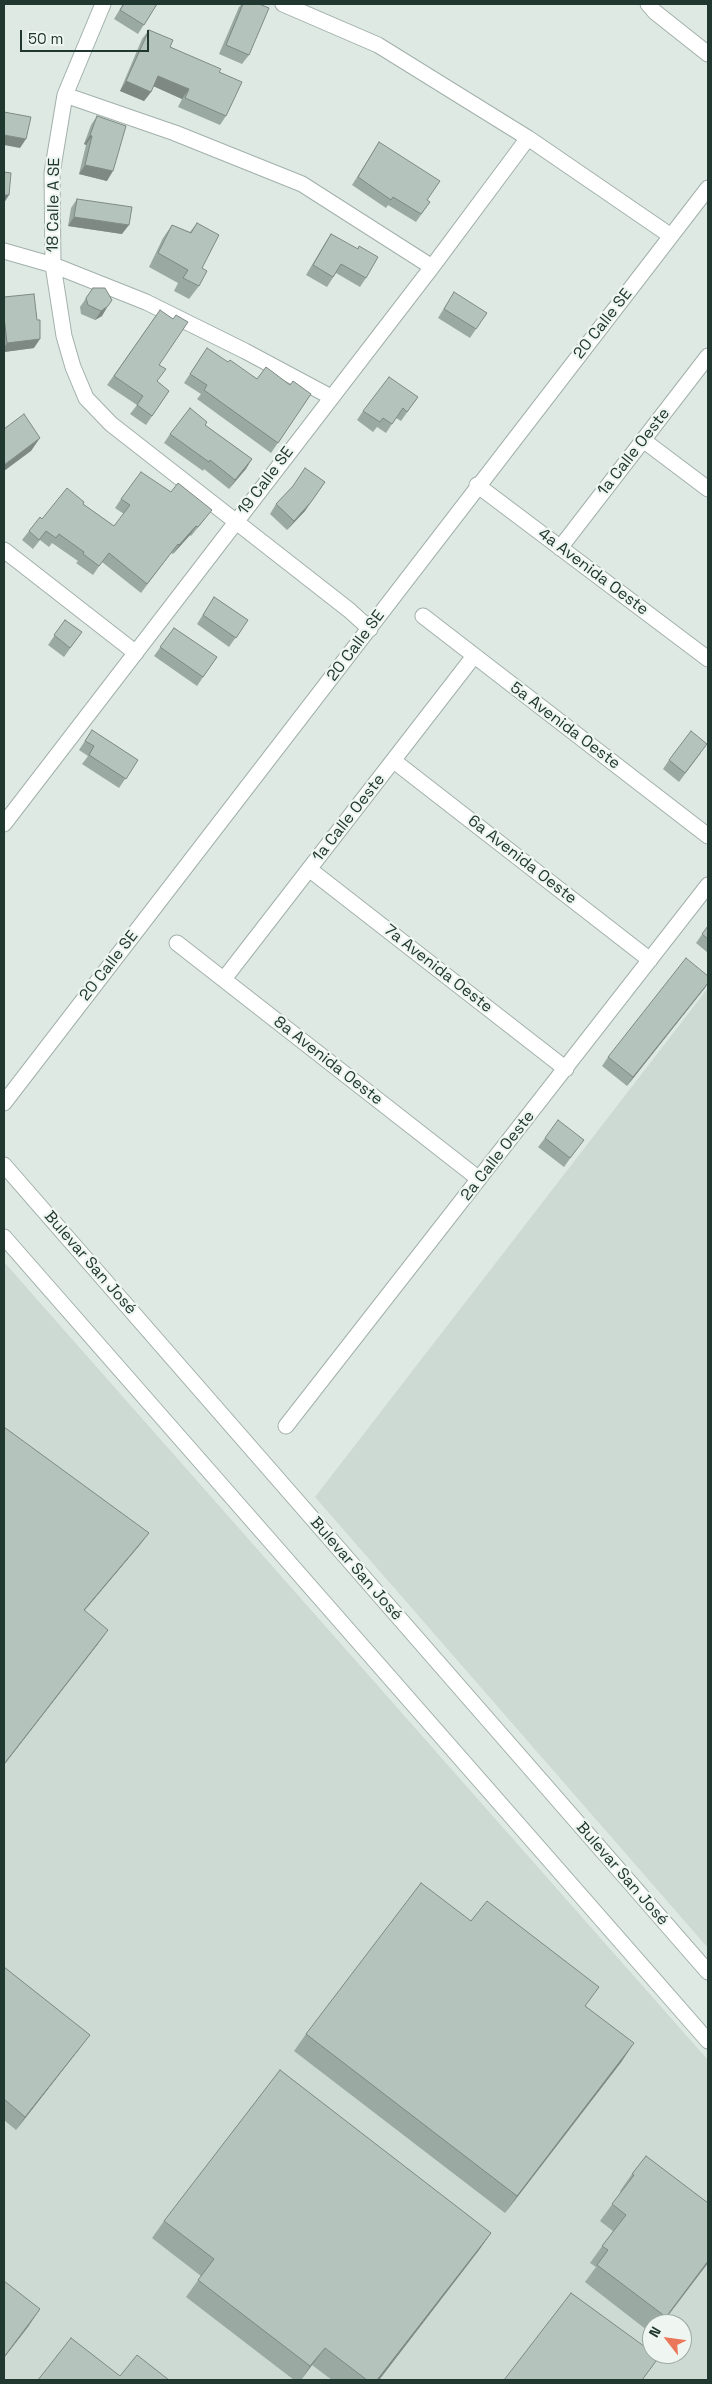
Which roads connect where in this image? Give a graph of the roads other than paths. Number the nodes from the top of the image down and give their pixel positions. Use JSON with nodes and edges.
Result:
{"nodes":[{"id":1,"x":103,"y":4,"type":"edge"},
{"id":2,"x":648,"y":4,"type":"edge"},
{"id":3,"x":290,"y":5,"type":"edge"},
{"id":4,"x":708,"y":54,"type":"edge"},
{"id":5,"x":65,"y":95,"type":"junction"},
{"id":6,"x":528,"y":138,"type":"junction"},
{"id":7,"x":708,"y":188,"type":"edge"},
{"id":8,"x":671,"y":236,"type":"junction"},
{"id":9,"x":4,"y":251,"type":"edge"},
{"id":10,"x":53,"y":265,"type":"junction"},
{"id":11,"x":432,"y":267,"type":"junction"},
{"id":12,"x":708,"y":356,"type":"edge"},
{"id":13,"x":331,"y":397,"type":"junction"},
{"id":14,"x":643,"y":440,"type":"junction"},
{"id":15,"x":477,"y":485,"type":"junction"},
{"id":16,"x":708,"y":489,"type":"edge"},
{"id":17,"x":236,"y":521,"type":"junction"},
{"id":18,"x":560,"y":548,"type":"junction"},
{"id":19,"x":4,"y":550,"type":"edge"},
{"id":20,"x":423,"y":616,"type":"dead end"},
{"id":21,"x":370,"y":629,"type":"junction"},
{"id":22,"x":136,"y":653,"type":"junction"},
{"id":23,"x":474,"y":656,"type":"junction"},
{"id":24,"x":708,"y":660,"type":"edge"},
{"id":25,"x":394,"y":760,"type":"junction"},
{"id":26,"x":4,"y":824,"type":"edge"},
{"id":27,"x":708,"y":836,"type":"edge"},
{"id":28,"x":309,"y":870,"type":"junction"},
{"id":29,"x":708,"y":885,"type":"edge"},
{"id":30,"x":177,"y":943,"type":"dead end"},
{"id":31,"x":650,"y":960,"type":"junction"},
{"id":32,"x":224,"y":979,"type":"junction"},
{"id":33,"x":566,"y":1068,"type":"junction"},
{"id":34,"x":4,"y":1102,"type":"edge"},
{"id":35,"x":4,"y":1165,"type":"edge"},
{"id":36,"x":479,"y":1180,"type":"junction"},
{"id":37,"x":4,"y":1237,"type":"edge"},
{"id":38,"x":286,"y":1426,"type":"dead end"},
{"id":39,"x":708,"y":1972,"type":"edge"},
{"id":40,"x":708,"y":2041,"type":"edge"}],
"edges":[{"from":1,"to":5,"type":"street","name":"18 Calle A SE"},
{"from":2,"to":4,"type":"street"},
{"from":3,"to":6,"type":"street"},
{"from":5,"to":10,"type":"street","name":"18 Calle A SE"},
{"from":5,"to":11,"type":"street"},
{"from":6,"to":8,"type":"street"},
{"from":6,"to":11,"type":"street","name":"19 Calle SE"},
{"from":7,"to":8,"type":"street","name":"20 Calle SE"},
{"from":8,"to":15,"type":"street","name":"20 Calle SE"},
{"from":9,"to":10,"type":"street"},
{"from":10,"to":13,"type":"street"},
{"from":10,"to":17,"type":"street","name":"18 Calle A SE"},
{"from":11,"to":13,"type":"street","name":"19 Calle SE"},
{"from":12,"to":14,"type":"street","name":"1a Calle Oeste"},
{"from":13,"to":17,"type":"street","name":"19 Calle SE"},
{"from":14,"to":16,"type":"street"},
{"from":14,"to":18,"type":"street","name":"1a Calle Oeste"},
{"from":15,"to":18,"type":"street","name":"4a Avenida Oeste"},
{"from":15,"to":21,"type":"street","name":"20 Calle SE"},
{"from":17,"to":21,"type":"street","name":"18 Calle A SE"},
{"from":17,"to":22,"type":"street","name":"19 Calle SE"},
{"from":18,"to":24,"type":"street","name":"4a Avenida Oeste"},
{"from":19,"to":22,"type":"street"},
{"from":20,"to":23,"type":"street","name":"5a Avenida Oeste"},
{"from":21,"to":34,"type":"street","name":"20 Calle SE"},
{"from":22,"to":26,"type":"street","name":"19 Calle SE"},
{"from":23,"to":25,"type":"street","name":"1a Calle Oeste"},
{"from":23,"to":27,"type":"street","name":"5a Avenida Oeste"},
{"from":25,"to":28,"type":"street","name":"1a Calle Oeste"},
{"from":25,"to":31,"type":"street","name":"6a Avenida Oeste"},
{"from":28,"to":32,"type":"street","name":"1a Calle Oeste"},
{"from":28,"to":33,"type":"street","name":"7a Avenida Oeste"},
{"from":29,"to":31,"type":"street","name":"2a Calle Oeste"},
{"from":30,"to":32,"type":"street","name":"8a Avenida Oeste"},
{"from":31,"to":33,"type":"street","name":"2a Calle Oeste"},
{"from":32,"to":36,"type":"street","name":"8a Avenida Oeste"},
{"from":33,"to":36,"type":"street","name":"2a Calle Oeste"},
{"from":35,"to":39,"type":"street","name":"Bulevar San José"},
{"from":36,"to":38,"type":"street","name":"2a Calle Oeste"},
{"from":37,"to":40,"type":"street"}]}
